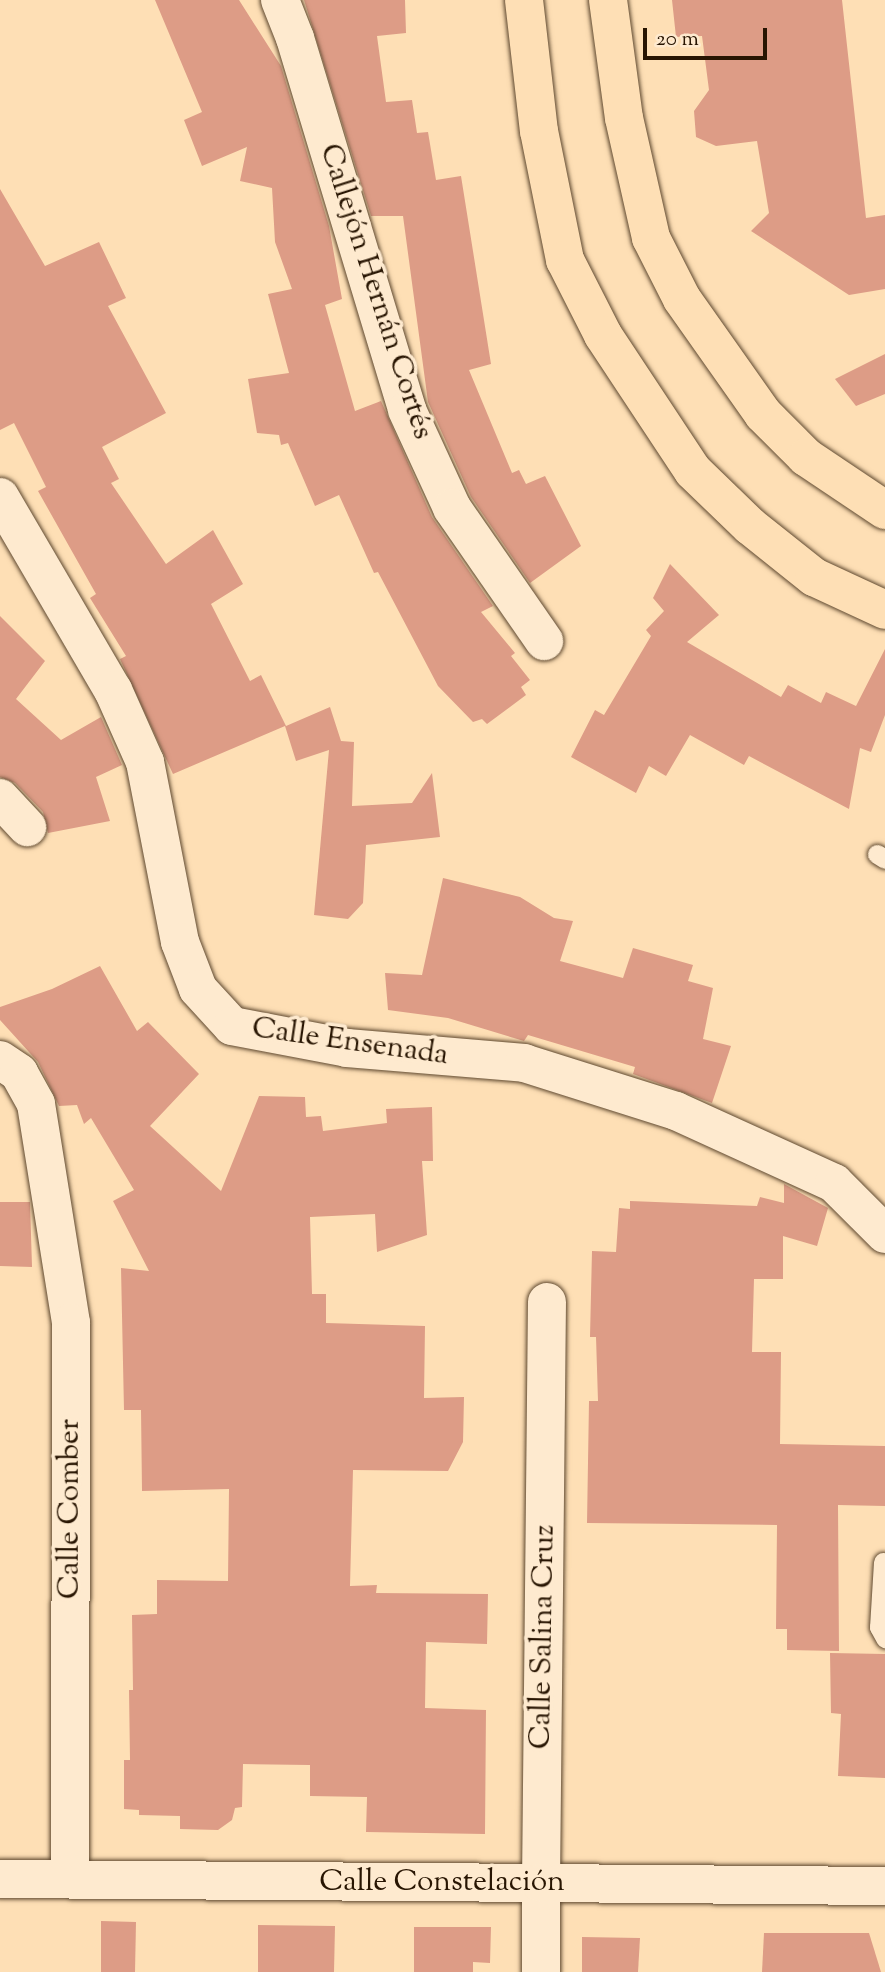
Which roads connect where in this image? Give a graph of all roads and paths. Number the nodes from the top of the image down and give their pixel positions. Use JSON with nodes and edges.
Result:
{"nodes":[{"id":1,"x":280,"y":0,"type":"edge"},
{"id":2,"x":524,"y":0,"type":"edge"},
{"id":3,"x":608,"y":0,"type":"edge"},
{"id":4,"x":0,"y":497,"type":"edge"},
{"id":5,"x":885,"y":510,"type":"edge"},
{"id":6,"x":885,"y":610,"type":"edge"},
{"id":7,"x":544,"y":641,"type":"dead end"},
{"id":8,"x":0,"y":798,"type":"edge"},
{"id":9,"x":27,"y":827,"type":"dead end"},
{"id":10,"x":0,"y":1060,"type":"edge"},
{"id":11,"x":885,"y":1234,"type":"edge"},
{"id":12,"x":547,"y":1302,"type":"dead end"},
{"id":13,"x":883,"y":1562,"type":"dead end"},
{"id":14,"x":885,"y":1638,"type":"edge"},
{"id":15,"x":0,"y":1879,"type":"edge"},
{"id":16,"x":70,"y":1880,"type":"junction"},
{"id":17,"x":541,"y":1883,"type":"junction"},
{"id":18,"x":885,"y":1886,"type":"edge"},
{"id":19,"x":541,"y":1972,"type":"edge"}],
"edges":[{"from":1,"to":7,"type":"street","name":"Callejón Hernán Cortés"},
{"from":2,"to":6,"type":"main road"},
{"from":3,"to":5,"type":"main road"},
{"from":4,"to":11,"type":"street","name":"Calle Ensenada"},
{"from":8,"to":9,"type":"street"},
{"from":10,"to":16,"type":"street","name":"Calle Comber"},
{"from":12,"to":17,"type":"street","name":"Calle Salina Cruz"},
{"from":13,"to":14,"type":"lane"},
{"from":15,"to":16,"type":"street","name":"Calle Constelación"},
{"from":16,"to":17,"type":"street","name":"Calle Constelación"},
{"from":17,"to":18,"type":"street","name":"Calle Constelación"},
{"from":17,"to":19,"type":"street","name":"Calle Salina Cruz"}]}
